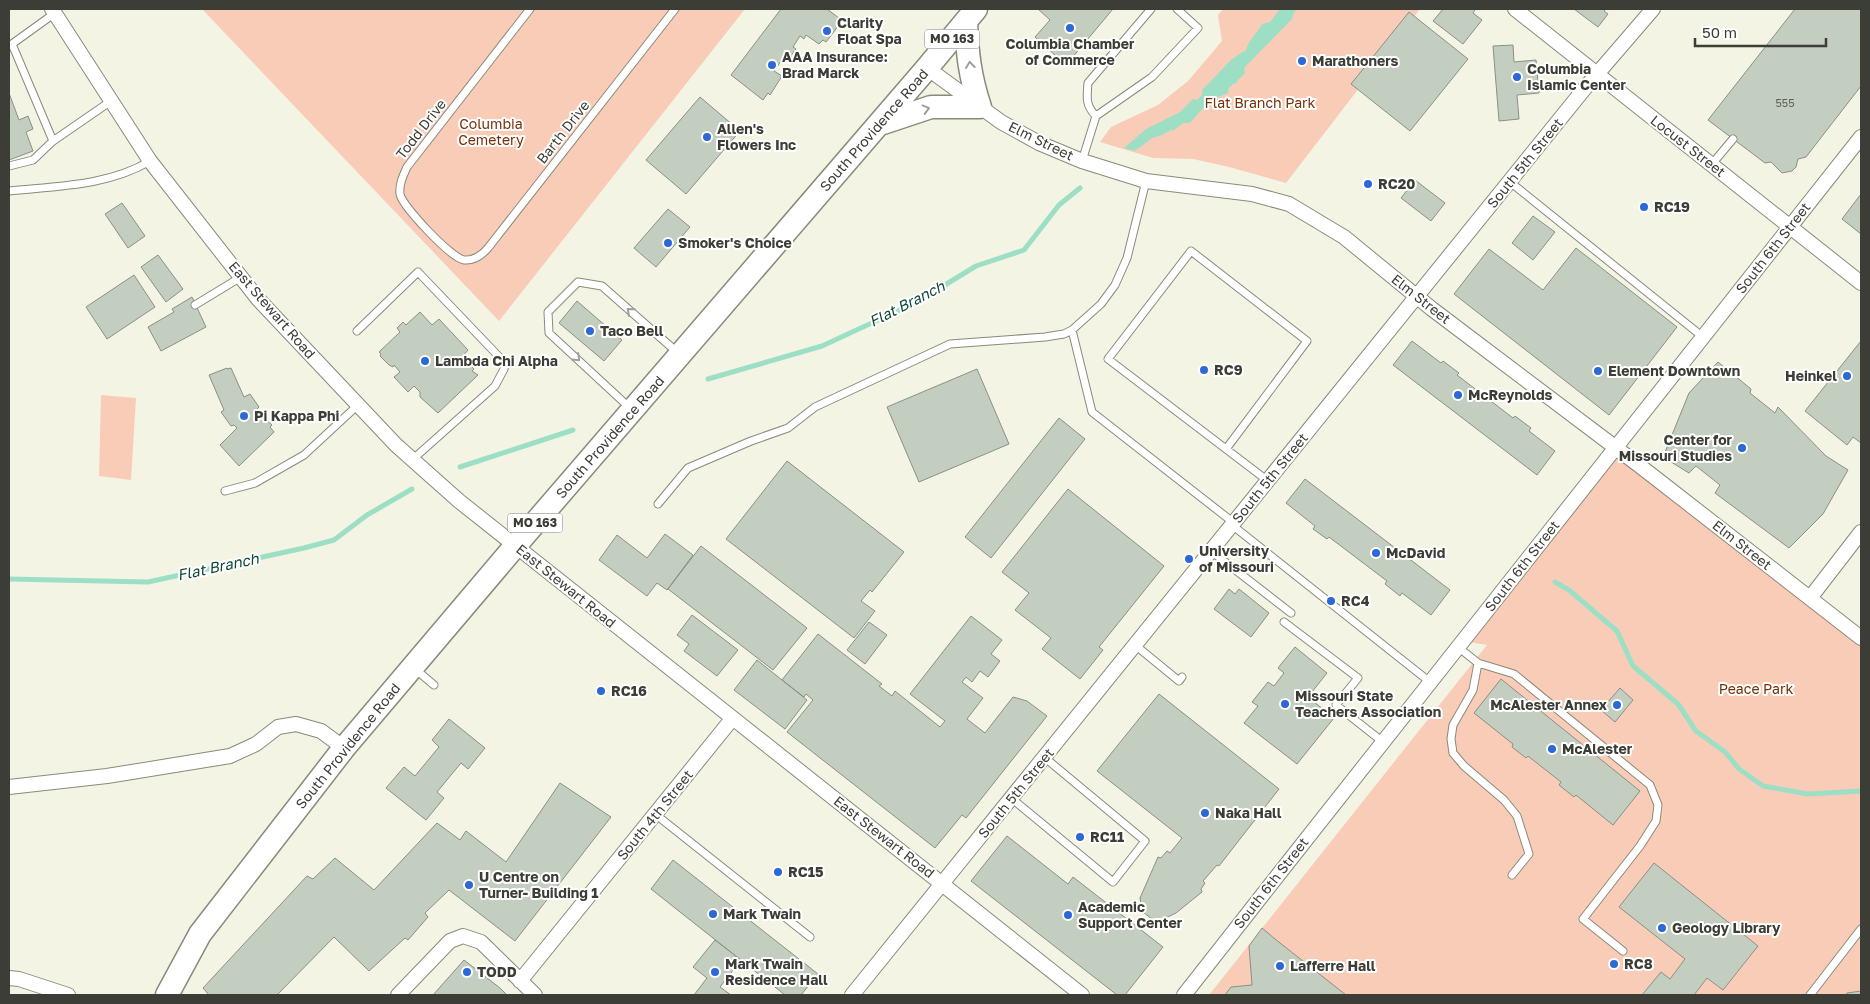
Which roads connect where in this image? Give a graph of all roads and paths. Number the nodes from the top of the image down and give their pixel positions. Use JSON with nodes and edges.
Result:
{"nodes":[{"id":1,"x":530,"y":9,"type":"edge"},
{"id":2,"x":675,"y":9,"type":"edge"},
{"id":3,"x":1151,"y":9,"type":"edge"},
{"id":4,"x":1177,"y":9,"type":"edge"},
{"id":5,"x":1514,"y":9,"type":"edge"},
{"id":6,"x":1653,"y":9,"type":"edge"},
{"id":7,"x":54,"y":11,"type":"edge"},
{"id":8,"x":971,"y":15,"type":"edge"},
{"id":9,"x":10,"y":45,"type":"edge"},
{"id":10,"x":927,"y":68,"type":"junction"},
{"id":11,"x":1597,"y":74,"type":"junction"},
{"id":12,"x":111,"y":101,"type":"junction"},
{"id":13,"x":980,"y":107,"type":"junction"},
{"id":14,"x":1096,"y":116,"type":"junction"},
{"id":15,"x":879,"y":124,"type":"junction"},
{"id":16,"x":1861,"y":137,"type":"edge"},
{"id":17,"x":1733,"y":138,"type":"dead end"},
{"id":18,"x":53,"y":141,"type":"junction"},
{"id":19,"x":150,"y":161,"type":"junction"},
{"id":20,"x":1082,"y":161,"type":"junction"},
{"id":21,"x":1712,"y":164,"type":"junction"},
{"id":22,"x":9,"y":166,"type":"edge"},
{"id":23,"x":1146,"y":181,"type":"junction"},
{"id":24,"x":1510,"y":182,"type":"junction"},
{"id":25,"x":9,"y":191,"type":"edge"},
{"id":26,"x":1790,"y":227,"type":"junction"},
{"id":27,"x":464,"y":260,"type":"joint"},
{"id":28,"x":241,"y":278,"type":"junction"},
{"id":29,"x":1861,"y":283,"type":"edge"},
{"id":30,"x":1417,"y":297,"type":"junction"},
{"id":31,"x":195,"y":305,"type":"dead end"},
{"id":32,"x":1072,"y":330,"type":"junction"},
{"id":33,"x":357,"y":331,"type":"dead end"},
{"id":34,"x":1703,"y":337,"type":"junction"},
{"id":35,"x":680,"y":355,"type":"junction"},
{"id":36,"x":358,"y":405,"type":"junction"},
{"id":37,"x":633,"y":410,"type":"junction"},
{"id":38,"x":1616,"y":448,"type":"junction"},
{"id":39,"x":1226,"y":449,"type":"junction"},
{"id":40,"x":412,"y":460,"type":"junction"},
{"id":41,"x":1268,"y":481,"type":"junction"},
{"id":42,"x":225,"y":491,"type":"dead end"},
{"id":43,"x":658,"y":504,"type":"dead end"},
{"id":44,"x":1233,"y":524,"type":"junction"},
{"id":45,"x":1861,"y":532,"type":"edge"},
{"id":46,"x":516,"y":545,"type":"junction"},
{"id":47,"x":1211,"y":551,"type":"junction"},
{"id":48,"x":1810,"y":598,"type":"junction"},
{"id":49,"x":1291,"y":613,"type":"dead end"},
{"id":50,"x":1284,"y":622,"type":"dead end"},
{"id":51,"x":1861,"y":638,"type":"edge"},
{"id":52,"x":1135,"y":645,"type":"junction"},
{"id":53,"x":1458,"y":647,"type":"junction"},
{"id":54,"x":1478,"y":663,"type":"junction"},
{"id":55,"x":413,"y":667,"type":"junction"},
{"id":56,"x":1182,"y":677,"type":"dead end"},
{"id":57,"x":1430,"y":682,"type":"junction"},
{"id":58,"x":434,"y":685,"type":"dead end"},
{"id":59,"x":732,"y":719,"type":"junction"},
{"id":60,"x":1383,"y":742,"type":"junction"},
{"id":61,"x":344,"y":748,"type":"junction"},
{"id":62,"x":1044,"y":757,"type":"junction"},
{"id":63,"x":9,"y":787,"type":"edge"},
{"id":64,"x":1011,"y":798,"type":"junction"},
{"id":65,"x":655,"y":814,"type":"junction"},
{"id":66,"x":1512,"y":875,"type":"dead end"},
{"id":67,"x":942,"y":883,"type":"junction"},
{"id":68,"x":1861,"y":929,"type":"edge"},
{"id":69,"x":810,"y":937,"type":"dead end"},
{"id":70,"x":1623,"y":952,"type":"dead end"},
{"id":71,"x":9,"y":978,"type":"edge"},
{"id":72,"x":520,"y":980,"type":"junction"},
{"id":73,"x":68,"y":995,"type":"edge"},
{"id":74,"x":167,"y":995,"type":"edge"},
{"id":75,"x":398,"y":995,"type":"edge"},
{"id":76,"x":534,"y":995,"type":"edge"},
{"id":77,"x":852,"y":995,"type":"edge"},
{"id":78,"x":1082,"y":995,"type":"edge"},
{"id":79,"x":1184,"y":995,"type":"edge"},
{"id":80,"x":1810,"y":995,"type":"edge"}],
"edges":[{"from":1,"to":27,"type":"lane","name":"Todd Drive"},
{"from":2,"to":27,"type":"lane","name":"Barth Drive"},
{"from":3,"to":14,"type":"lane"},
{"from":4,"to":14,"type":"lane"},
{"from":5,"to":11,"type":"street","name":"Locust Street"},
{"from":6,"to":11,"type":"street","name":"South 5th Street"},
{"from":7,"to":9,"type":"lane"},
{"from":7,"to":12,"type":"street","name":"East Stewart Road"},
{"from":8,"to":10,"type":"main road","name":"South Providence Road","number":"MO 163"},
{"from":13,"to":8,"type":"main road","one_way":true},
{"from":9,"to":18,"type":"lane"},
{"from":10,"to":13,"type":"street","name":"Elm Street"},
{"from":10,"to":15,"type":"main road","name":"South Providence Road","number":"MO 163"},
{"from":11,"to":21,"type":"street","name":"Locust Street"},
{"from":11,"to":24,"type":"street","name":"South 5th Street"},
{"from":12,"to":18,"type":"lane"},
{"from":12,"to":19,"type":"street","name":"East Stewart Road"},
{"from":15,"to":13,"type":"main road","one_way":true},
{"from":13,"to":20,"type":"street","name":"Elm Street"},
{"from":14,"to":20,"type":"lane"},
{"from":15,"to":35,"type":"main road","name":"South Providence Road","number":"MO 163"},
{"from":16,"to":26,"type":"street","name":"South 6th Street"},
{"from":17,"to":21,"type":"lane"},
{"from":18,"to":22,"type":"lane"},
{"from":19,"to":25,"type":"lane"},
{"from":19,"to":28,"type":"street","name":"East Stewart Road"},
{"from":20,"to":23,"type":"street","name":"Elm Street"},
{"from":21,"to":26,"type":"street","name":"Locust Street"},
{"from":23,"to":30,"type":"street","name":"Elm Street"},
{"from":23,"to":32,"type":"lane"},
{"from":24,"to":30,"type":"street","name":"South 5th Street"},
{"from":24,"to":34,"type":"lane"},
{"from":26,"to":29,"type":"street","name":"Locust Street"},
{"from":26,"to":34,"type":"street","name":"South 6th Street"},
{"from":28,"to":31,"type":"lane"},
{"from":28,"to":36,"type":"street","name":"East Stewart Road"},
{"from":30,"to":38,"type":"street","name":"Elm Street"},
{"from":30,"to":41,"type":"street","name":"South 5th Street"},
{"from":32,"to":43,"type":"lane"},
{"from":32,"to":44,"type":"lane"},
{"from":33,"to":40,"type":"lane"},
{"from":34,"to":38,"type":"street","name":"South 6th Street"},
{"from":35,"to":37,"type":"main road","name":"South Providence Road","number":"MO 163"},
{"from":35,"to":37,"type":"lane","one_way":true},
{"from":36,"to":40,"type":"street","name":"East Stewart Road"},
{"from":36,"to":42,"type":"lane"},
{"from":37,"to":46,"type":"main road","name":"South Providence Road","number":"MO 163"},
{"from":38,"to":48,"type":"street","name":"Elm Street"},
{"from":38,"to":53,"type":"street","name":"South 6th Street"},
{"from":39,"to":39,"type":"lane"},
{"from":39,"to":41,"type":"lane"},
{"from":40,"to":46,"type":"street","name":"East Stewart Road"},
{"from":41,"to":44,"type":"street","name":"South 5th Street"},
{"from":44,"to":47,"type":"street","name":"South 5th Street"},
{"from":44,"to":57,"type":"lane"},
{"from":45,"to":48,"type":"street"},
{"from":46,"to":55,"type":"main road","name":"South Providence Road","number":"MO 163"},
{"from":46,"to":59,"type":"street","name":"East Stewart Road"},
{"from":47,"to":49,"type":"lane"},
{"from":47,"to":52,"type":"street","name":"South 5th Street"},
{"from":48,"to":51,"type":"street","name":"Elm Street"},
{"from":50,"to":60,"type":"lane"},
{"from":52,"to":56,"type":"lane"},
{"from":52,"to":62,"type":"street","name":"South 5th Street"},
{"from":53,"to":54,"type":"lane"},
{"from":53,"to":57,"type":"street","name":"South 6th Street"},
{"from":54,"to":66,"type":"lane"},
{"from":54,"to":70,"type":"lane"},
{"from":55,"to":58,"type":"lane"},
{"from":55,"to":61,"type":"main road","name":"South Providence Road","number":"MO 163"},
{"from":57,"to":60,"type":"street","name":"South 6th Street"},
{"from":59,"to":65,"type":"street","name":"South 4th Street"},
{"from":59,"to":67,"type":"street","name":"East Stewart Road"},
{"from":60,"to":79,"type":"street","name":"South 6th Street"},
{"from":61,"to":63,"type":"street"},
{"from":61,"to":74,"type":"main road","name":"South Providence Road","number":"MO 163"},
{"from":62,"to":64,"type":"street","name":"South 5th Street"},
{"from":62,"to":64,"type":"lane"},
{"from":64,"to":67,"type":"street","name":"South 5th Street"},
{"from":65,"to":69,"type":"lane"},
{"from":65,"to":72,"type":"street","name":"South 4th Street"},
{"from":67,"to":77,"type":"street","name":"South 5th Street"},
{"from":67,"to":78,"type":"street","name":"East Stewart Road"},
{"from":68,"to":80,"type":"lane"},
{"from":71,"to":73,"type":"street"},
{"from":72,"to":75,"type":"street"},
{"from":72,"to":76,"type":"street"}]}
